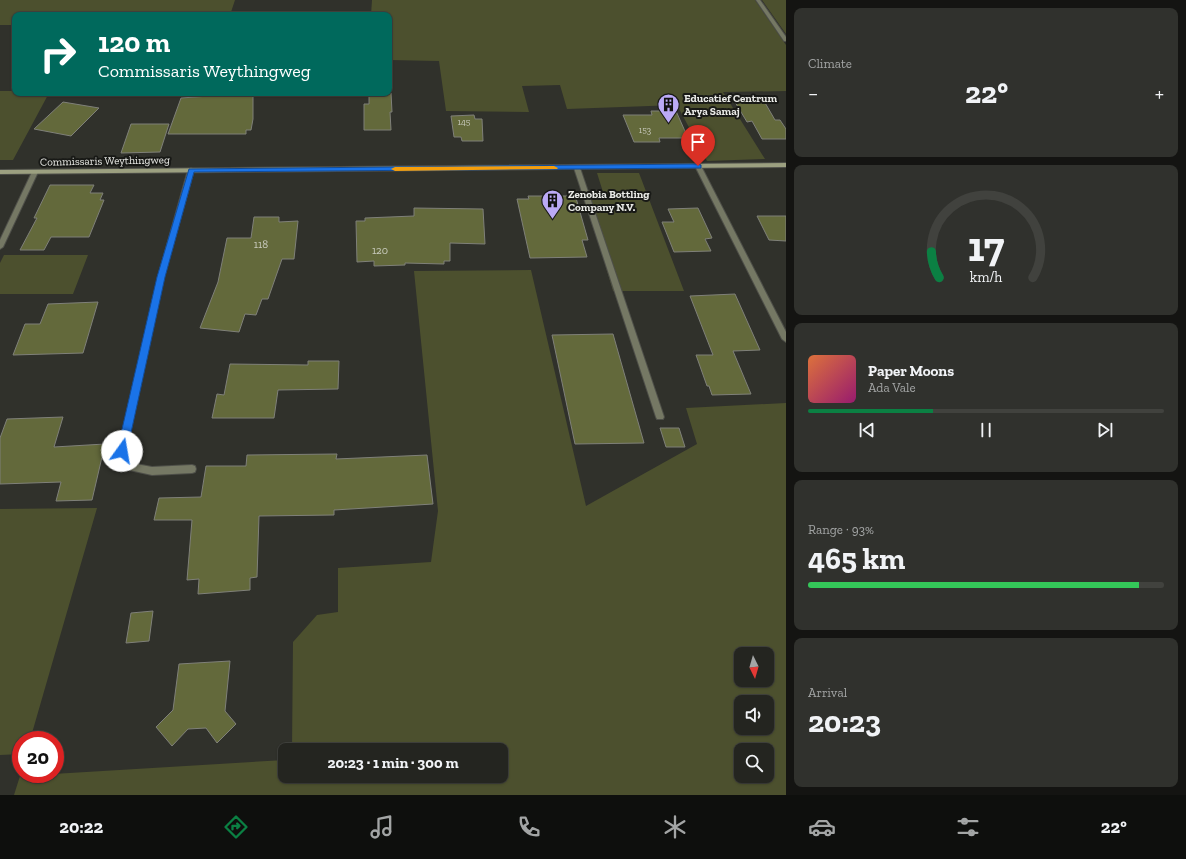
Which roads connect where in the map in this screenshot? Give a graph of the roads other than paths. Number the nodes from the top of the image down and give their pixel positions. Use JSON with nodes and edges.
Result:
{"nodes":[{"id":1,"x":758,"y":0,"type":"edge"},
{"id":2,"x":786,"y":40,"type":"edge"},
{"id":3,"x":786,"y":165,"type":"edge"},
{"id":4,"x":698,"y":166,"type":"junction"},
{"id":5,"x":577,"y":168,"type":"junction"},
{"id":6,"x":191,"y":170,"type":"junction"},
{"id":7,"x":0,"y":172,"type":"edge"},
{"id":8,"x":35,"y":172,"type":"junction"},
{"id":9,"x":0,"y":247,"type":"edge"},
{"id":10,"x":786,"y":339,"type":"edge"},
{"id":11,"x":660,"y":416,"type":"dead end"},
{"id":12,"x":192,"y":469,"type":"dead end"}],
"edges":[{"from":1,"to":2,"type":"street"},
{"from":3,"to":4,"type":"main road","name":"Commissaris Weythingweg"},
{"from":4,"to":5,"type":"main road","name":"Commissaris Weythingweg"},
{"from":4,"to":10,"type":"street"},
{"from":5,"to":6,"type":"main road","name":"Commissaris Weythingweg"},
{"from":5,"to":11,"type":"street"},
{"from":6,"to":8,"type":"main road","name":"Commissaris Weythingweg"},
{"from":6,"to":12,"type":"street"},
{"from":7,"to":8,"type":"main road","name":"Commissaris Weythingweg"},
{"from":8,"to":9,"type":"street"}]}
